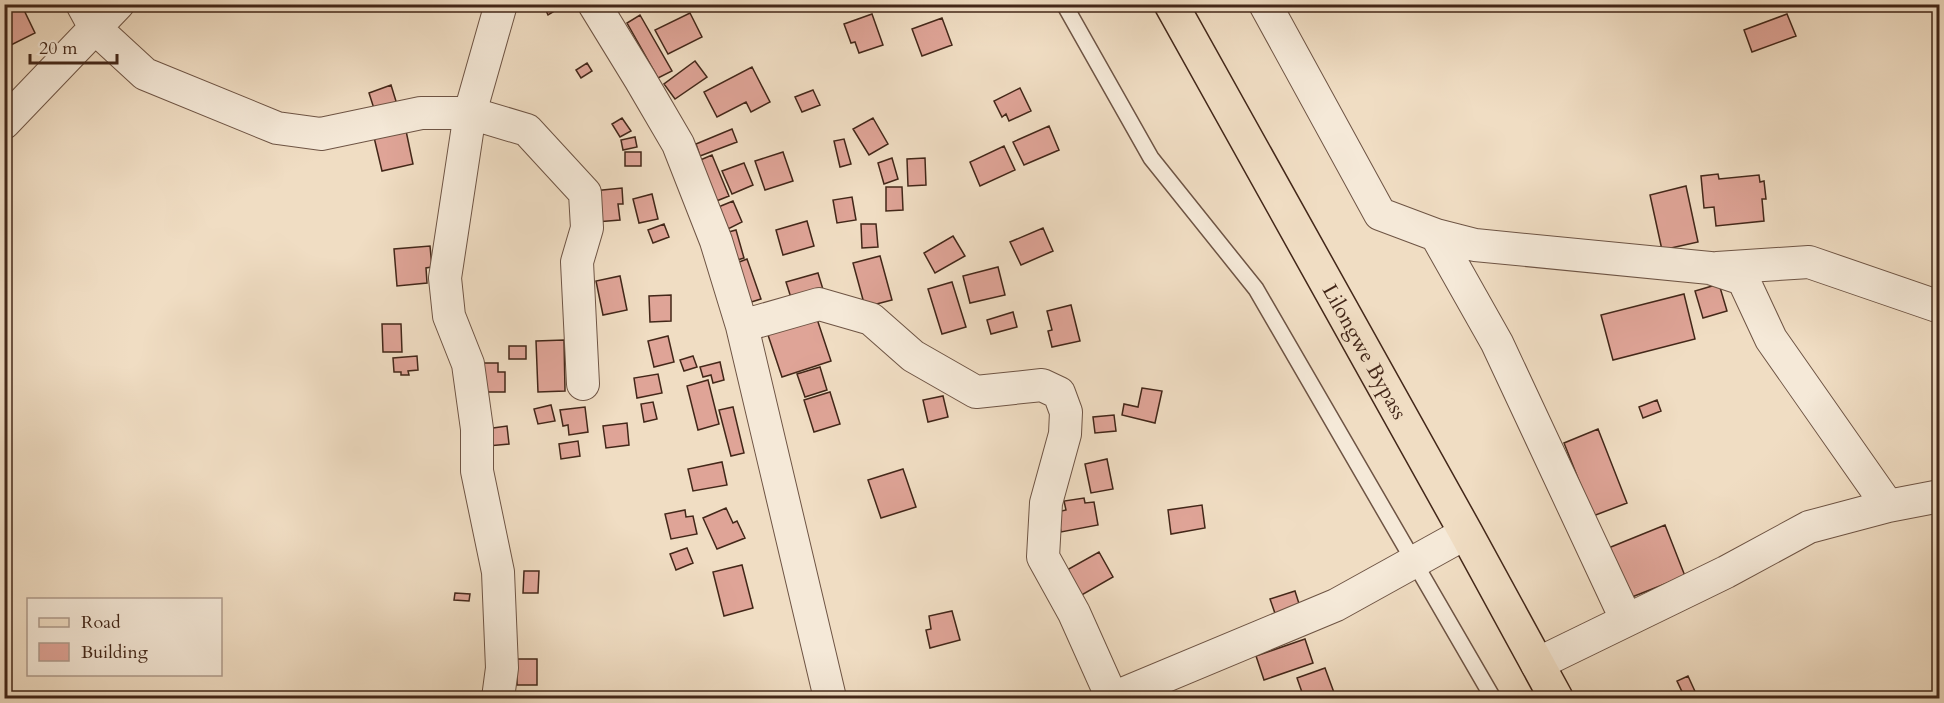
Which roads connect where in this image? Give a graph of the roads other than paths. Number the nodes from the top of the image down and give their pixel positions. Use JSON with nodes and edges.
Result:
{"nodes":[{"id":1,"x":118,"y":4,"type":"edge"},
{"id":2,"x":501,"y":4,"type":"edge"},
{"id":3,"x":594,"y":4,"type":"edge"},
{"id":4,"x":1064,"y":4,"type":"edge"},
{"id":5,"x":1171,"y":4,"type":"edge"},
{"id":6,"x":1265,"y":4,"type":"edge"},
{"id":7,"x":88,"y":16,"type":"edge"},
{"id":8,"x":470,"y":113,"type":"junction"},
{"id":9,"x":4,"y":123,"type":"edge"},
{"id":10,"x":1436,"y":235,"type":"junction"},
{"id":11,"x":1710,"y":268,"type":"junction"},
{"id":12,"x":1940,"y":307,"type":"edge"},
{"id":13,"x":742,"y":326,"type":"junction"},
{"id":14,"x":583,"y":384,"type":"dead end"},
{"id":15,"x":1940,"y":496,"type":"edge"},
{"id":16,"x":1888,"y":506,"type":"junction"},
{"id":17,"x":1466,"y":533,"type":"junction"},
{"id":18,"x":1414,"y":560,"type":"junction"},
{"id":19,"x":1626,"y":619,"type":"junction"},
{"id":20,"x":1537,"y":664,"type":"junction"},
{"id":21,"x":498,"y":699,"type":"edge"},
{"id":22,"x":830,"y":699,"type":"edge"},
{"id":23,"x":1112,"y":699,"type":"edge"},
{"id":24,"x":1492,"y":699,"type":"edge"},
{"id":25,"x":1556,"y":699,"type":"edge"}],
"edges":[{"from":1,"to":7,"type":"street"},
{"from":2,"to":8,"type":"street"},
{"from":3,"to":13,"type":"street"},
{"from":4,"to":18,"type":"lane"},
{"from":5,"to":17,"type":"main road","name":"Lilongwe Bypass"},
{"from":6,"to":10,"type":"street"},
{"from":7,"to":8,"type":"street"},
{"from":7,"to":9,"type":"street"},
{"from":8,"to":14,"type":"street"},
{"from":8,"to":21,"type":"street"},
{"from":10,"to":11,"type":"street"},
{"from":10,"to":19,"type":"street"},
{"from":11,"to":12,"type":"street"},
{"from":11,"to":16,"type":"street"},
{"from":13,"to":22,"type":"street"},
{"from":13,"to":23,"type":"street"},
{"from":15,"to":16,"type":"street"},
{"from":16,"to":19,"type":"street"},
{"from":17,"to":18,"type":"street"},
{"from":17,"to":20,"type":"main road","name":"Lilongwe Bypass"},
{"from":18,"to":23,"type":"street"},
{"from":18,"to":24,"type":"lane"},
{"from":19,"to":20,"type":"street"},
{"from":20,"to":25,"type":"main road","name":"Lilongwe Bypass"}]}
